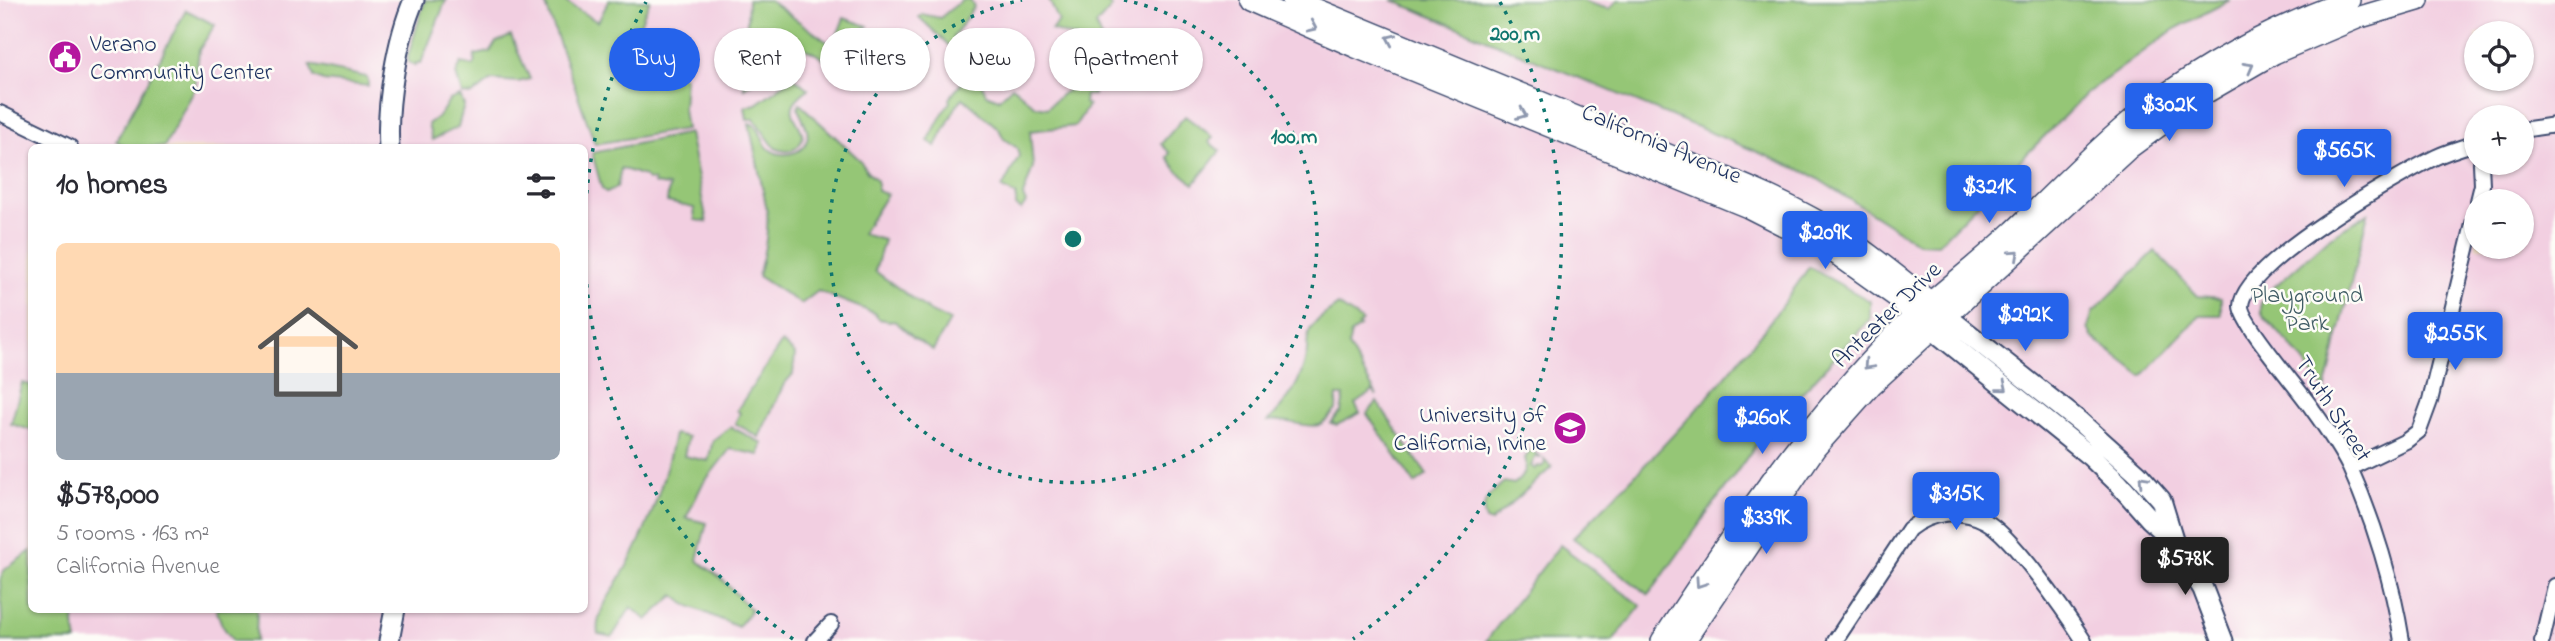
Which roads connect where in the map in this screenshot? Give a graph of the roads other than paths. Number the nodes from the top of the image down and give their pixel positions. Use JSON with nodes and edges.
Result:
{"nodes":[{"id":1,"x":414,"y":0,"type":"edge"},
{"id":2,"x":1249,"y":0,"type":"edge"},
{"id":3,"x":1293,"y":0,"type":"edge"},
{"id":4,"x":2349,"y":0,"type":"edge"},
{"id":5,"x":2418,"y":0,"type":"edge"},
{"id":6,"x":0,"y":113,"type":"edge"},
{"id":7,"x":2555,"y":125,"type":"edge"},
{"id":8,"x":2534,"y":128,"type":"edge"},
{"id":9,"x":64,"y":144,"type":"edge"},
{"id":10,"x":388,"y":144,"type":"edge"},
{"id":11,"x":2464,"y":149,"type":"edge"},
{"id":12,"x":2465,"y":259,"type":"edge"},
{"id":13,"x":1931,"y":316,"type":"junction"},
{"id":14,"x":2350,"y":468,"type":"junction"},
{"id":15,"x":2555,"y":586,"type":"edge"},
{"id":16,"x":393,"y":613,"type":"edge"},
{"id":17,"x":831,"y":624,"type":"dead end"},
{"id":18,"x":389,"y":641,"type":"edge"},
{"id":19,"x":815,"y":641,"type":"edge"},
{"id":20,"x":1662,"y":641,"type":"edge"},
{"id":21,"x":1684,"y":641,"type":"edge"},
{"id":22,"x":1835,"y":641,"type":"edge"},
{"id":23,"x":2084,"y":641,"type":"edge"},
{"id":24,"x":2223,"y":641,"type":"edge"},
{"id":25,"x":2402,"y":641,"type":"edge"},
{"id":26,"x":2542,"y":641,"type":"edge"}],
"edges":[{"from":1,"to":10,"type":"street"},
{"from":2,"to":13,"type":"main road","name":"California Avenue","one_way":true},
{"from":13,"to":3,"type":"main road","name":"California Avenue","one_way":true},
{"from":4,"to":13,"type":"main road","name":"Anteater Drive"},
{"from":13,"to":5,"type":"main road","name":"Anteater Drive","one_way":true},
{"from":6,"to":9,"type":"street"},
{"from":7,"to":8,"type":"street"},
{"from":11,"to":14,"type":"street","name":"Truth Street"},
{"from":12,"to":14,"type":"street"},
{"from":13,"to":20,"type":"main road","name":"Anteater Drive","one_way":true},
{"from":13,"to":21,"type":"main road","name":"Anteater Drive"},
{"from":13,"to":24,"type":"street","name":"California Avenue"},
{"from":14,"to":25,"type":"street","name":"Truth Street"},
{"from":15,"to":26,"type":"street"},
{"from":16,"to":18,"type":"street"},
{"from":17,"to":19,"type":"street"},
{"from":22,"to":23,"type":"street"}]}
